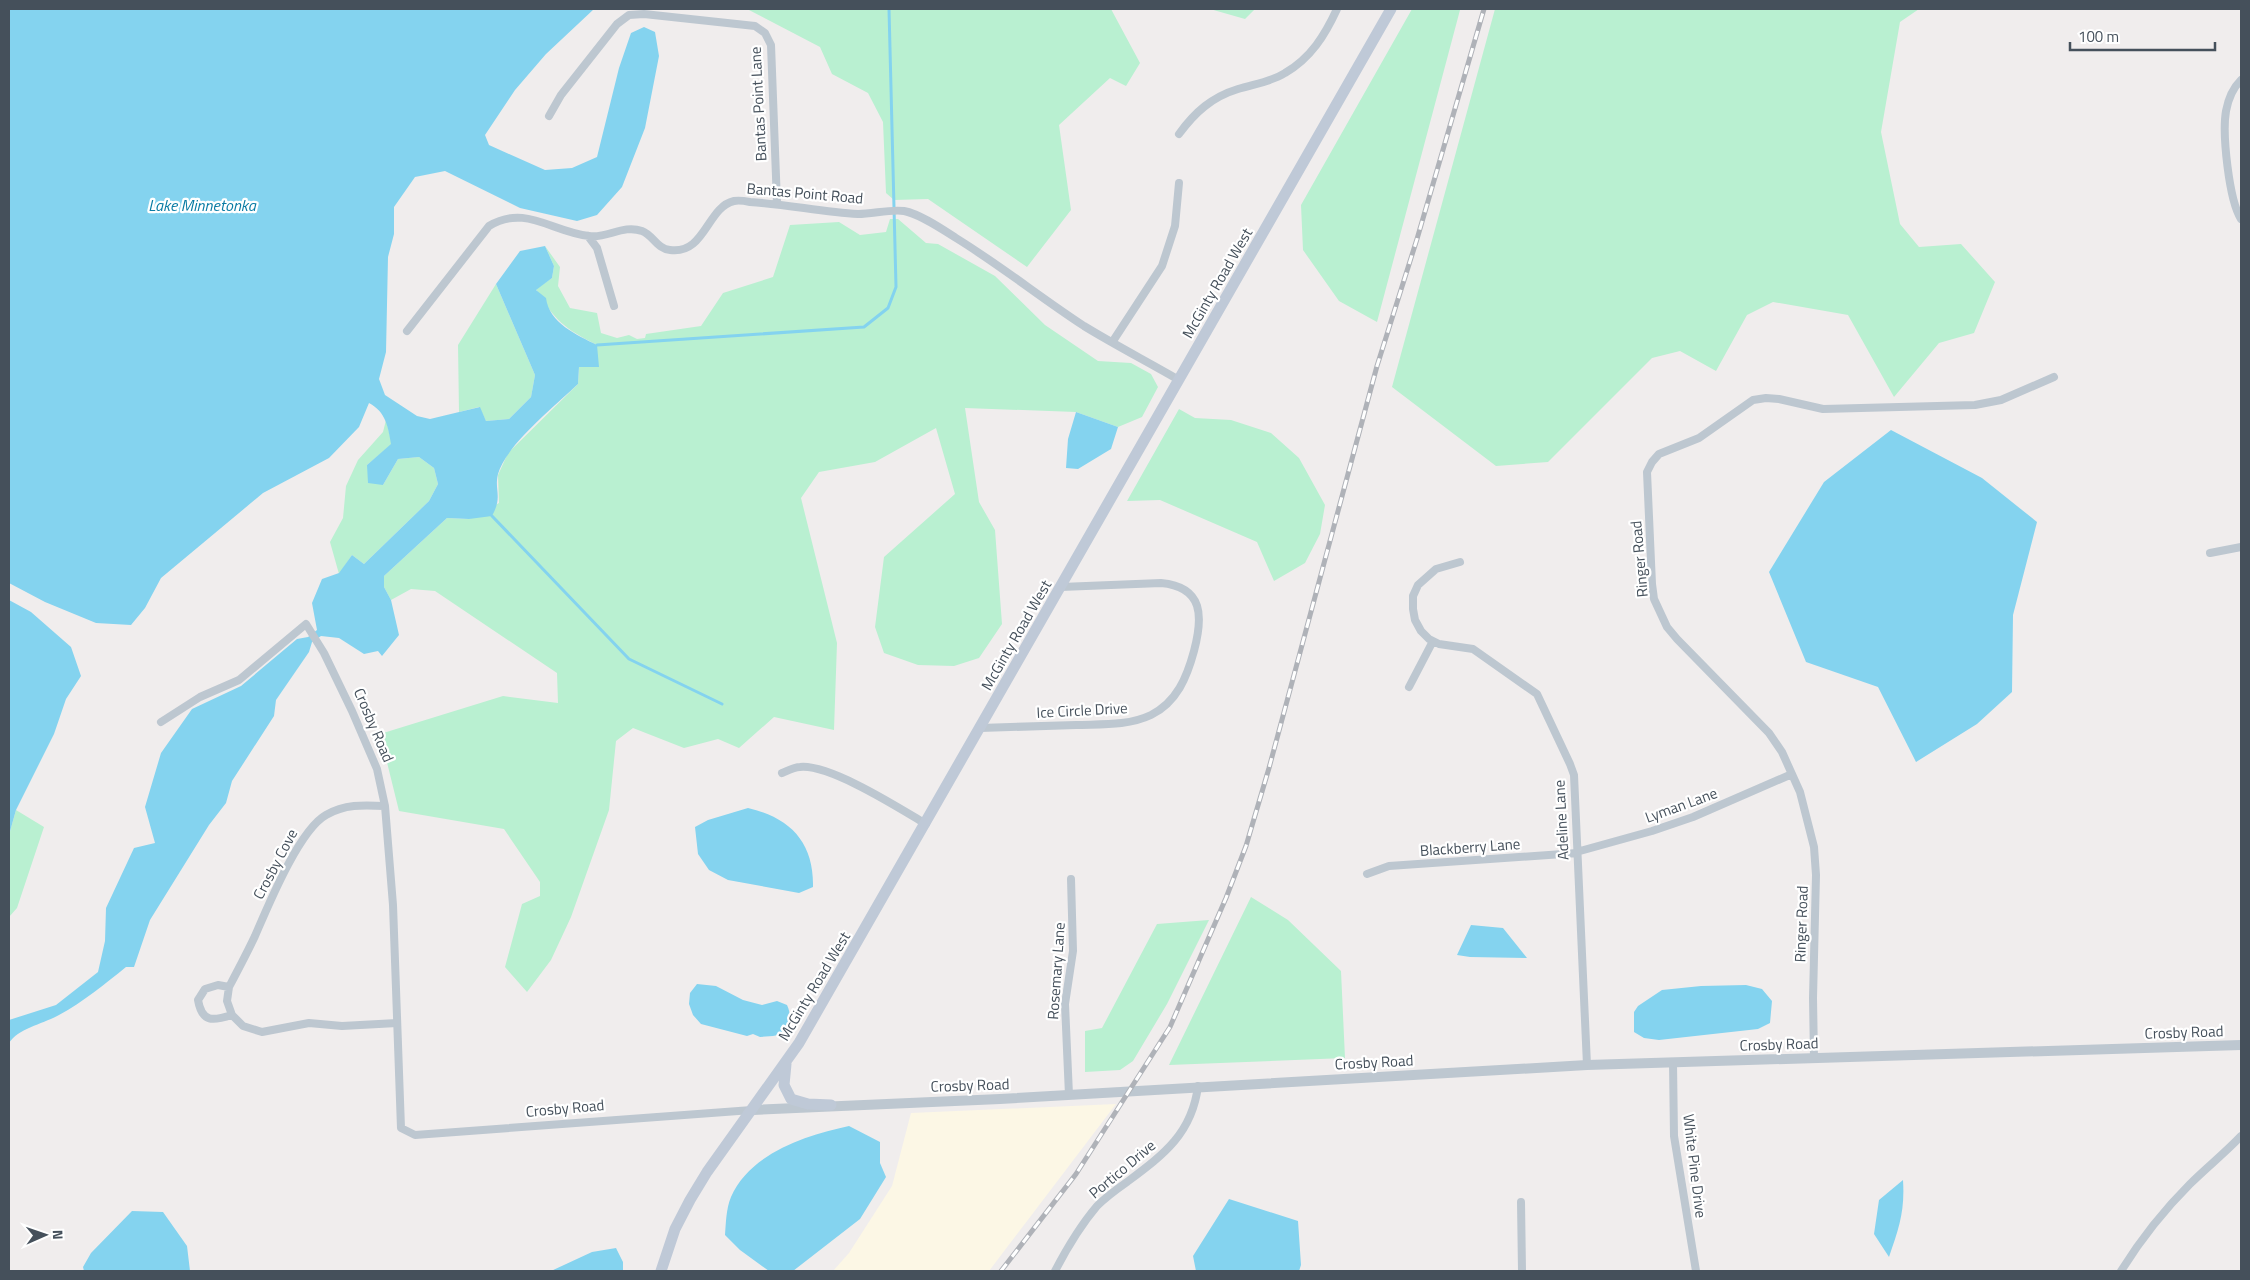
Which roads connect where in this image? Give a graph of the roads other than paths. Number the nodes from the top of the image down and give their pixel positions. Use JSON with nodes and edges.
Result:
{"nodes":[{"id":1,"x":1337,"y":9,"type":"edge"},
{"id":2,"x":1391,"y":9,"type":"edge"},
{"id":3,"x":2241,"y":80,"type":"edge"},
{"id":4,"x":549,"y":116,"type":"dead end"},
{"id":5,"x":1179,"y":134,"type":"dead end"},
{"id":6,"x":1179,"y":183,"type":"dead end"},
{"id":7,"x":777,"y":203,"type":"junction"},
{"id":8,"x":2241,"y":219,"type":"edge"},
{"id":9,"x":588,"y":236,"type":"junction"},
{"id":10,"x":614,"y":306,"type":"dead end"},
{"id":11,"x":407,"y":331,"type":"dead end"},
{"id":12,"x":1113,"y":341,"type":"junction"},
{"id":13,"x":2054,"y":377,"type":"dead end"},
{"id":14,"x":1179,"y":380,"type":"junction"},
{"id":15,"x":2241,"y":546,"type":"edge"},
{"id":16,"x":2210,"y":554,"type":"dead end"},
{"id":17,"x":1460,"y":562,"type":"dead end"},
{"id":18,"x":1061,"y":587,"type":"junction"},
{"id":19,"x":1433,"y":641,"type":"junction"},
{"id":20,"x":1409,"y":687,"type":"dead end"},
{"id":21,"x":161,"y":722,"type":"dead end"},
{"id":22,"x":980,"y":728,"type":"junction"},
{"id":23,"x":782,"y":773,"type":"dead end"},
{"id":24,"x":1792,"y":774,"type":"junction"},
{"id":25,"x":385,"y":806,"type":"junction"},
{"id":26,"x":926,"y":824,"type":"junction"},
{"id":27,"x":1577,"y":853,"type":"junction"},
{"id":28,"x":1367,"y":874,"type":"dead end"},
{"id":29,"x":1071,"y":879,"type":"dead end"},
{"id":30,"x":229,"y":987,"type":"junction"},
{"id":31,"x":232,"y":1015,"type":"junction"},
{"id":32,"x":397,"y":1023,"type":"junction"},
{"id":33,"x":2241,"y":1045,"type":"edge"},
{"id":34,"x":1814,"y":1058,"type":"junction"},
{"id":35,"x":788,"y":1059,"type":"junction"},
{"id":36,"x":1673,"y":1063,"type":"junction"},
{"id":37,"x":1588,"y":1065,"type":"junction"},
{"id":38,"x":1198,"y":1086,"type":"junction"},
{"id":39,"x":1069,"y":1095,"type":"junction"},
{"id":40,"x":831,"y":1106,"type":"junction"},
{"id":41,"x":753,"y":1110,"type":"junction"},
{"id":42,"x":2241,"y":1136,"type":"edge"},
{"id":43,"x":1522,"y":1202,"type":"dead end"},
{"id":44,"x":661,"y":1271,"type":"edge"},
{"id":45,"x":1055,"y":1271,"type":"edge"},
{"id":46,"x":1522,"y":1271,"type":"edge"},
{"id":47,"x":1696,"y":1271,"type":"edge"},
{"id":48,"x":2121,"y":1271,"type":"edge"}],
"edges":[{"from":1,"to":5,"type":"street"},
{"from":2,"to":14,"type":"main road","name":"McGinty Road West"},
{"from":3,"to":8,"type":"street"},
{"from":4,"to":7,"type":"street","name":"Bantas Point Lane"},
{"from":6,"to":12,"type":"street"},
{"from":7,"to":9,"type":"street","name":"Bantas Point Road"},
{"from":7,"to":12,"type":"street","name":"Bantas Point Road"},
{"from":9,"to":10,"type":"street"},
{"from":9,"to":11,"type":"street","name":"Bantas Point Road"},
{"from":12,"to":14,"type":"street","name":"Bantas Point Road"},
{"from":13,"to":24,"type":"street","name":"Ringer Road"},
{"from":14,"to":18,"type":"main road","name":"McGinty Road West"},
{"from":15,"to":16,"type":"street"},
{"from":17,"to":19,"type":"street"},
{"from":18,"to":22,"type":"main road","name":"McGinty Road West"},
{"from":18,"to":22,"type":"street","name":"Ice Circle Drive"},
{"from":19,"to":20,"type":"street"},
{"from":19,"to":27,"type":"street","name":"Adeline Lane"},
{"from":21,"to":25,"type":"street","name":"Crosby Road"},
{"from":22,"to":26,"type":"main road","name":"McGinty Road West"},
{"from":23,"to":26,"type":"street"},
{"from":24,"to":27,"type":"street","name":"Lyman Lane"},
{"from":24,"to":34,"type":"street","name":"Ringer Road"},
{"from":25,"to":30,"type":"street","name":"Crosby Cove"},
{"from":25,"to":32,"type":"street","name":"Crosby Road"},
{"from":26,"to":35,"type":"main road","name":"McGinty Road West"},
{"from":27,"to":28,"type":"street","name":"Blackberry Lane"},
{"from":27,"to":37,"type":"street","name":"Adeline Lane"},
{"from":29,"to":39,"type":"street","name":"Rosemary Lane"},
{"from":30,"to":31,"type":"street","name":"Crosby Cove"},
{"from":30,"to":31,"type":"street"},
{"from":31,"to":32,"type":"street"},
{"from":32,"to":41,"type":"street","name":"Crosby Road"},
{"from":33,"to":34,"type":"street","name":"Crosby Road"},
{"from":34,"to":36,"type":"street","name":"Crosby Road"},
{"from":35,"to":40,"type":"main road"},
{"from":35,"to":41,"type":"main road","name":"McGinty Road West"},
{"from":36,"to":37,"type":"street","name":"Crosby Road"},
{"from":36,"to":47,"type":"street","name":"White Pine Drive"},
{"from":37,"to":38,"type":"street","name":"Crosby Road"},
{"from":38,"to":39,"type":"street","name":"Crosby Road"},
{"from":38,"to":45,"type":"street","name":"Portico Drive"},
{"from":39,"to":40,"type":"street","name":"Crosby Road"},
{"from":40,"to":41,"type":"street","name":"Crosby Road"},
{"from":41,"to":44,"type":"main road","name":"McGinty Road West"},
{"from":42,"to":48,"type":"street"},
{"from":43,"to":46,"type":"street"}]}
